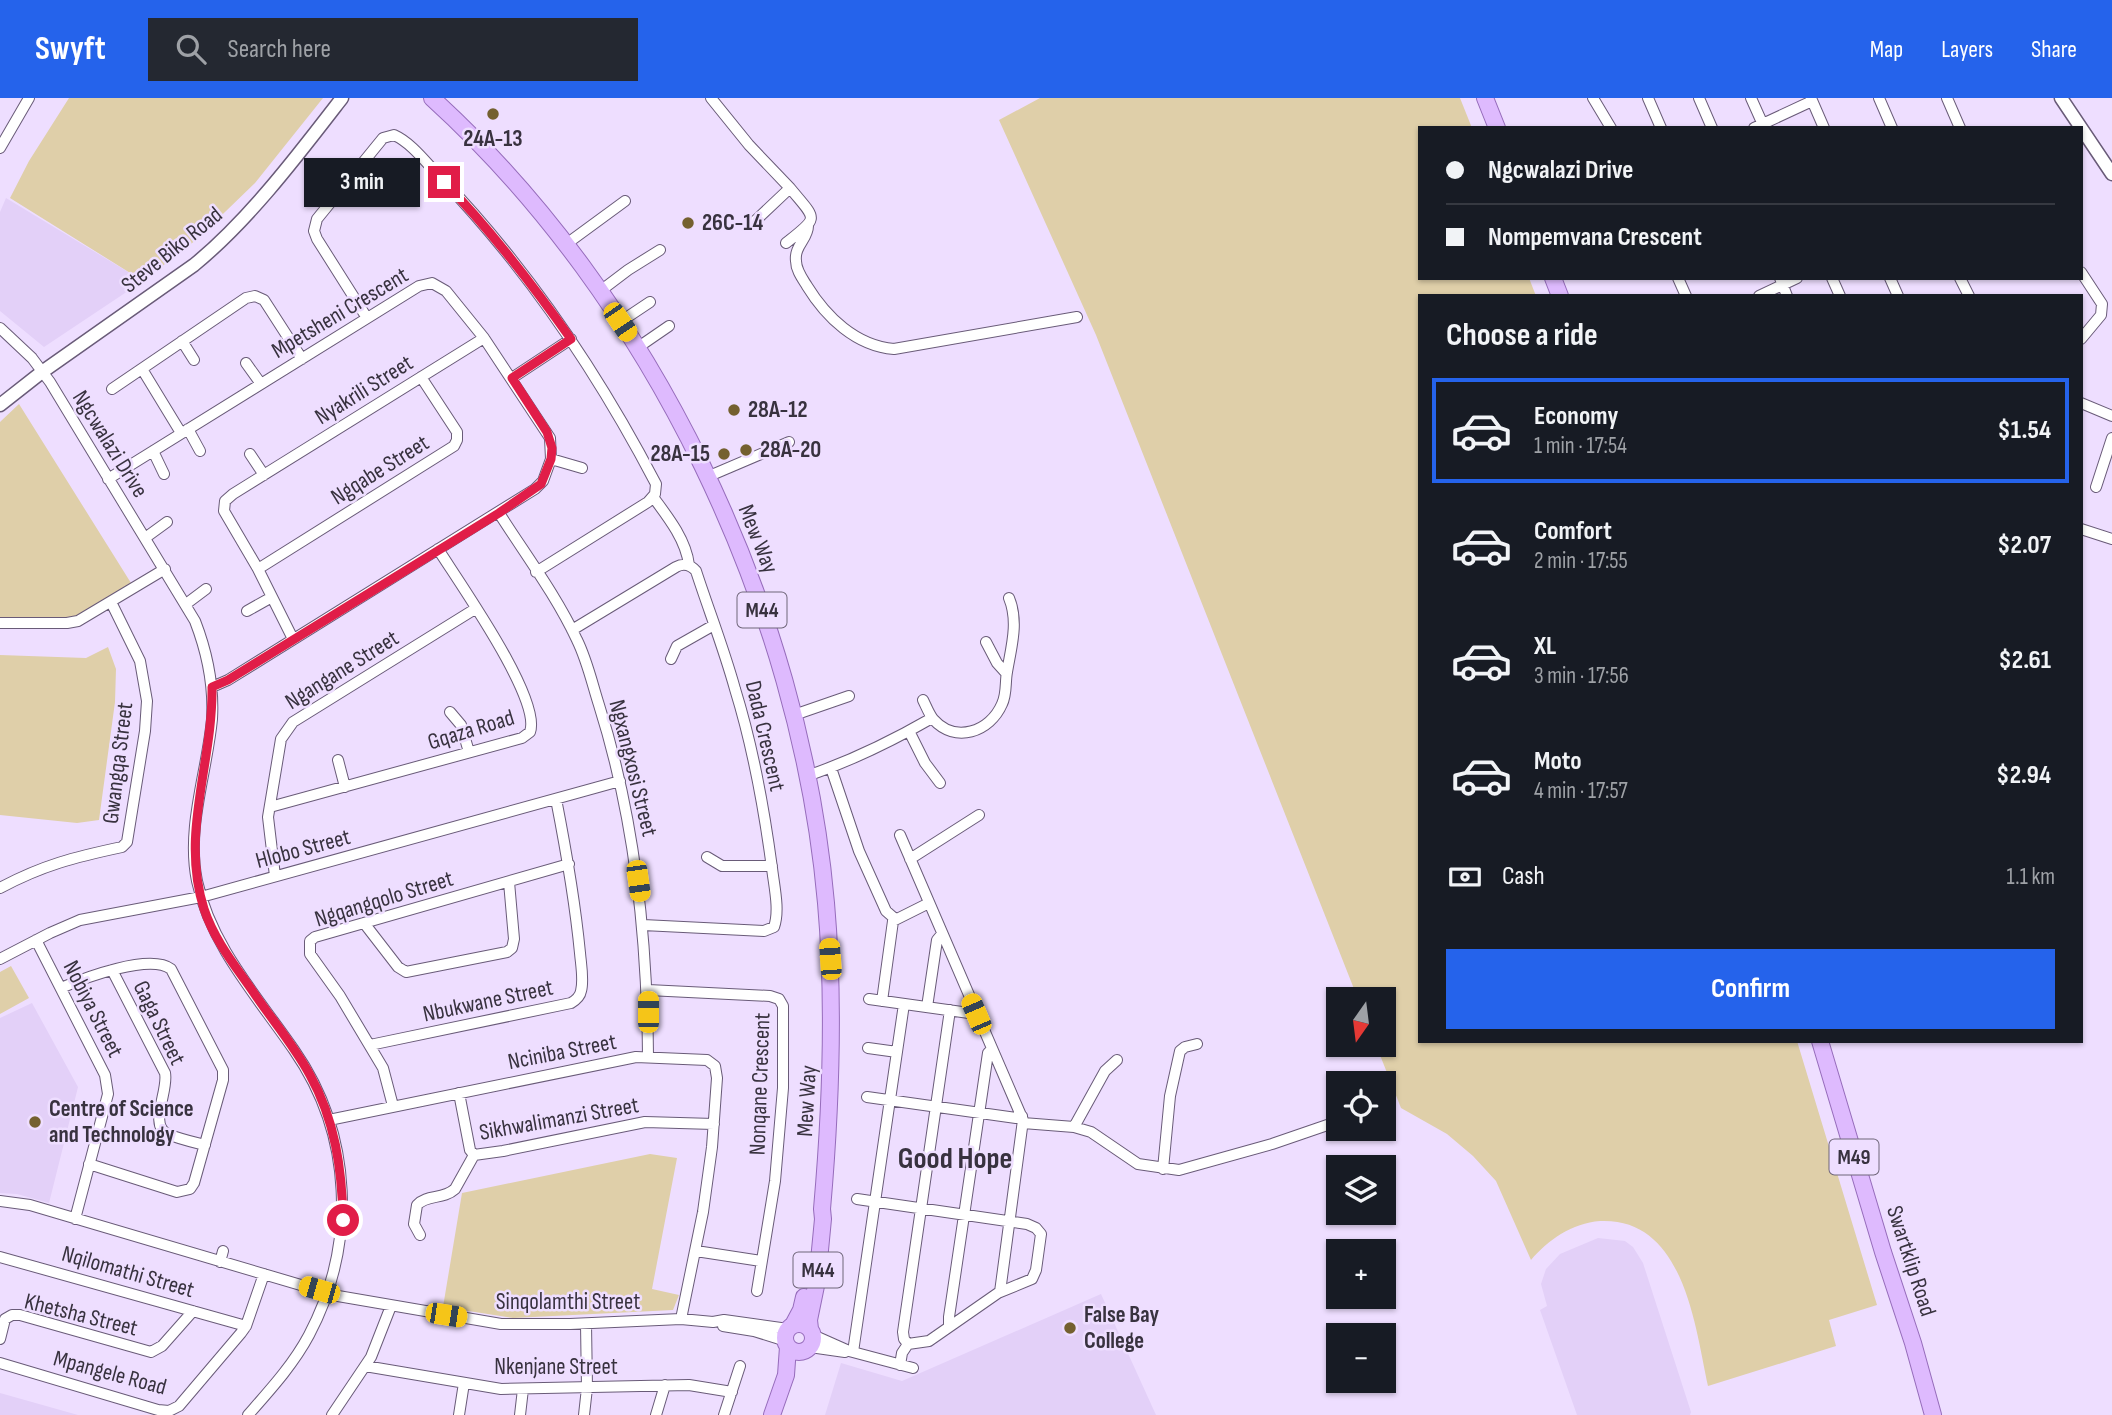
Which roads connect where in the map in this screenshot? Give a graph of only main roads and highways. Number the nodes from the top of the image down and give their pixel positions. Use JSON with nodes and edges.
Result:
{"nodes":[{"id":1,"x":432,"y":98,"type":"edge"},
{"id":2,"x":1485,"y":98,"type":"edge"},
{"id":3,"x":1496,"y":126,"type":"edge"},
{"id":4,"x":1821,"y":1043,"type":"edge"},
{"id":5,"x":822,"y":1209,"type":"junction"},
{"id":6,"x":789,"y":1336,"type":"junction"},
{"id":7,"x":810,"y":1341,"type":"junction"},
{"id":8,"x":772,"y":1415,"type":"edge"},
{"id":9,"x":780,"y":1415,"type":"edge"},
{"id":10,"x":1933,"y":1415,"type":"edge"}],
"edges":[{"from":1,"to":5,"type":"main road","name":"Mew Way","number":"M44"},
{"from":2,"to":3,"type":"main road"},
{"from":4,"to":10,"type":"main road","name":"Swartklip Road","number":"M49"},
{"from":5,"to":6,"type":"main road","name":"Mew Way","number":"M44"},
{"from":5,"to":7,"type":"main road","name":"Mew Way","number":"M44"},
{"from":6,"to":7,"type":"main road"},
{"from":6,"to":7,"type":"main road"},
{"from":6,"to":8,"type":"main road","name":"Mew Way","number":"M44"},
{"from":7,"to":9,"type":"main road","name":"Mew Way","number":"M44"}]}
